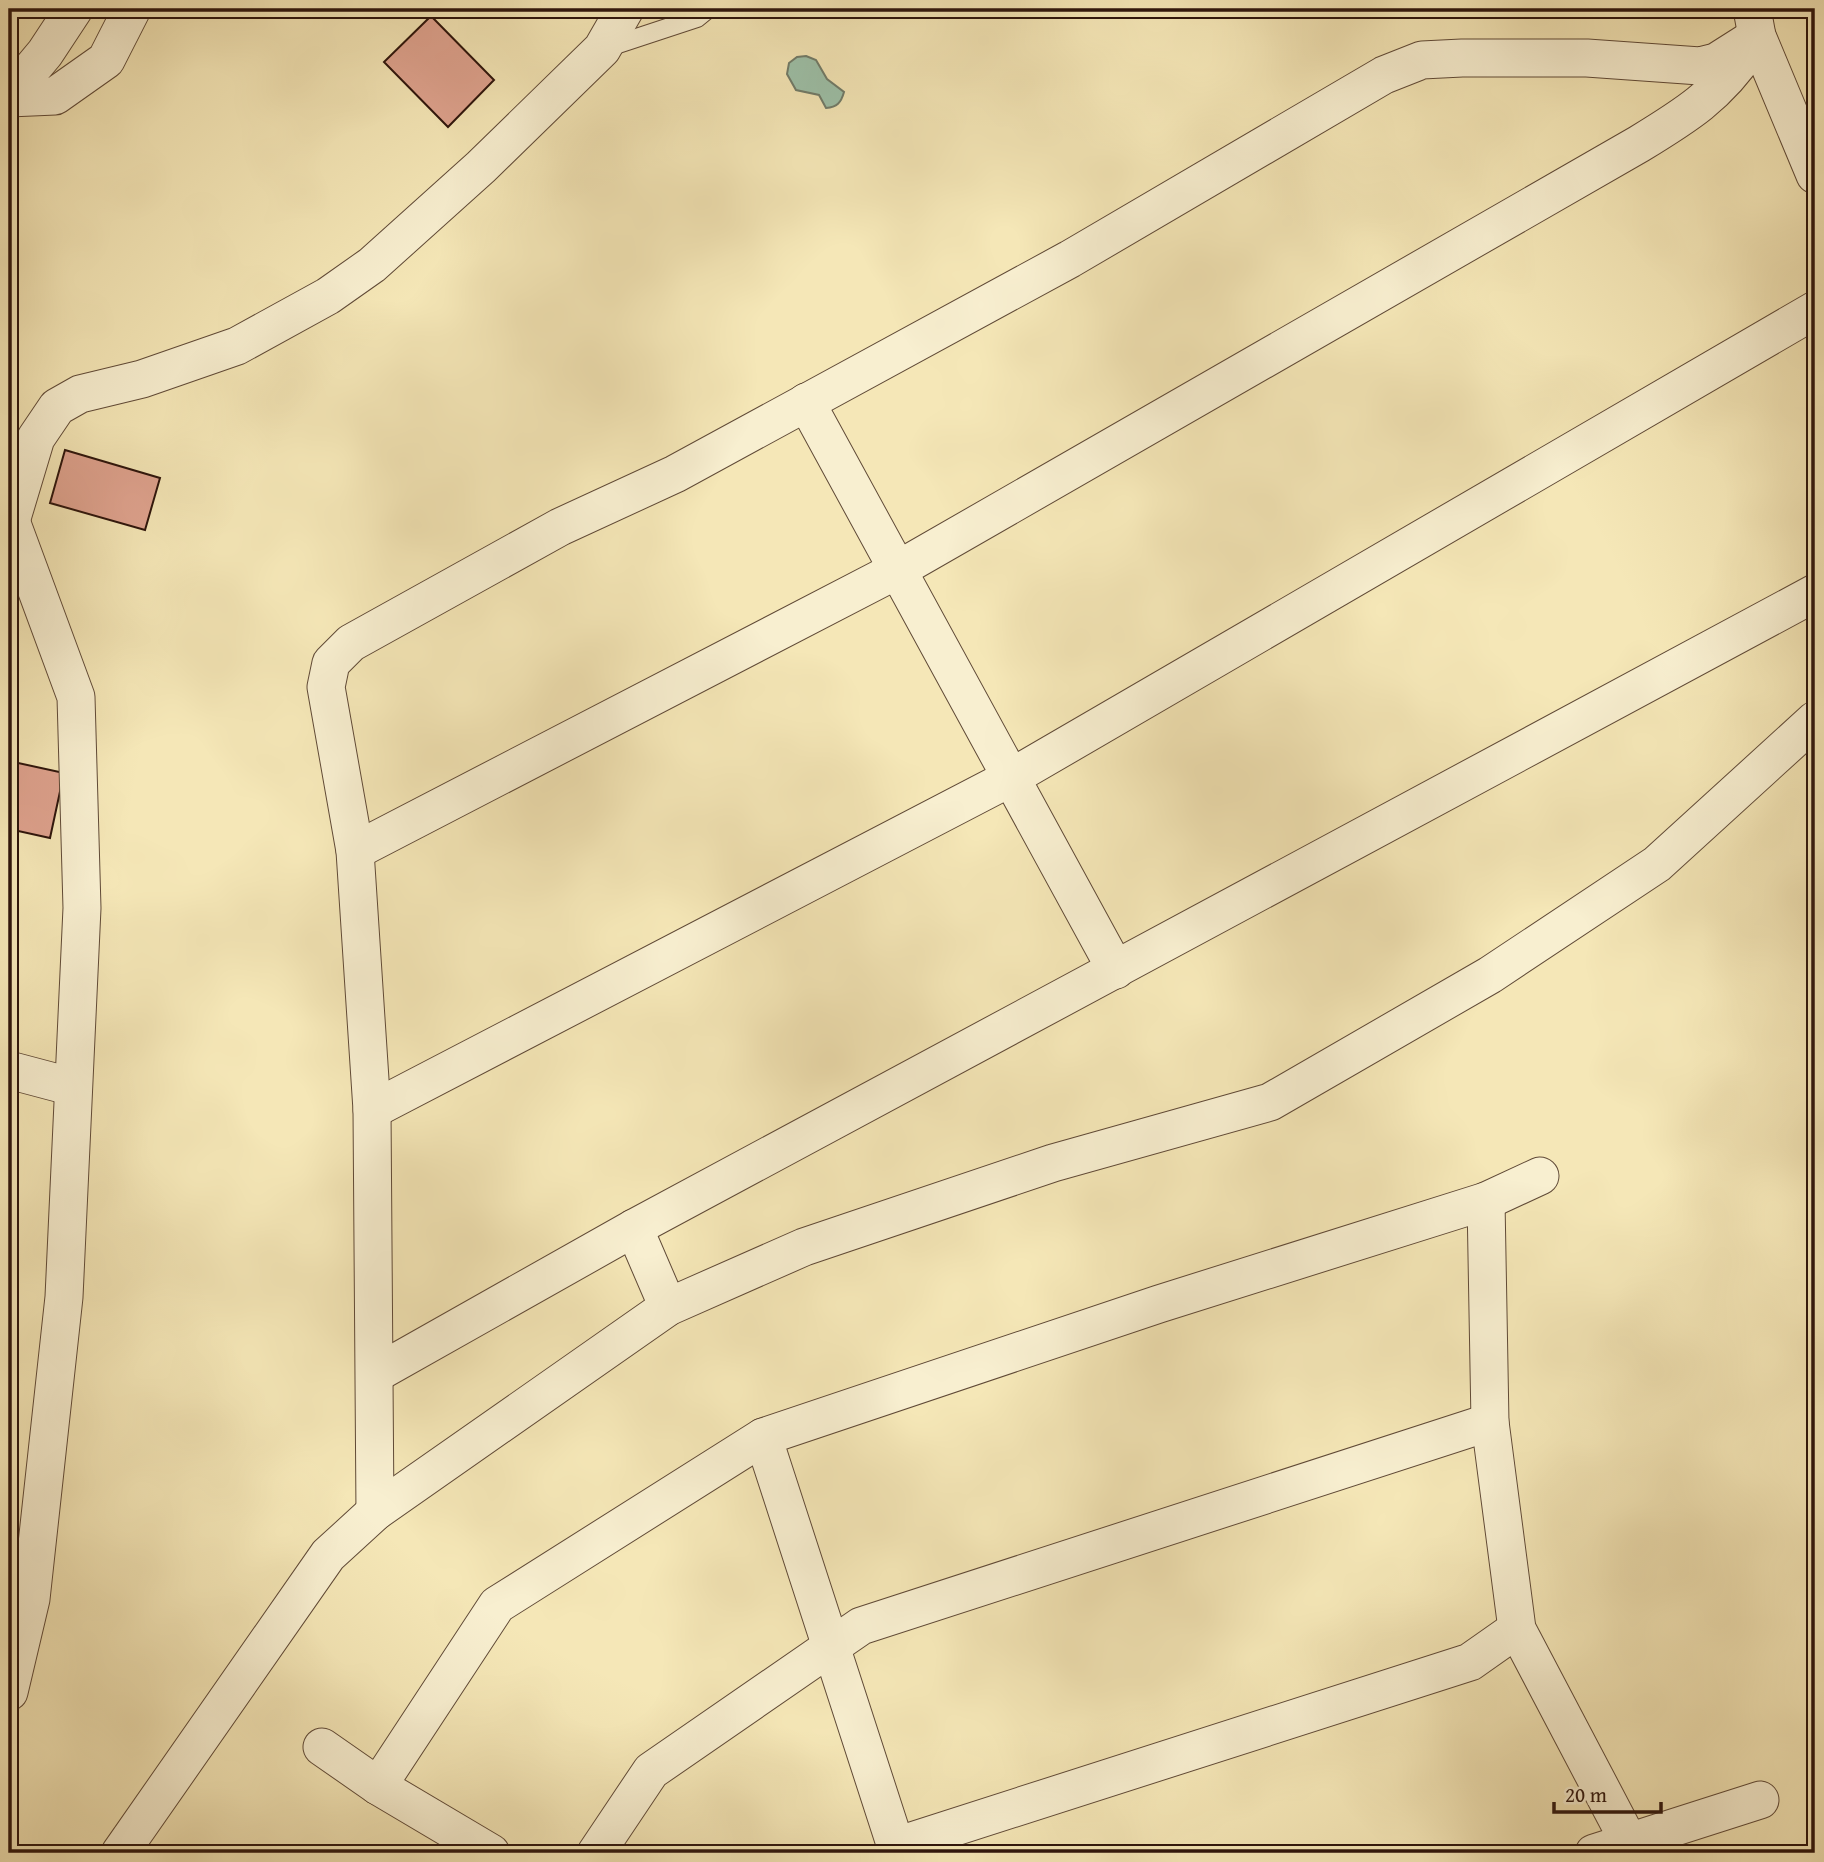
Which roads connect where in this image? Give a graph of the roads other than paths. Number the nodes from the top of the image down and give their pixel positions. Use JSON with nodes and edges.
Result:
{"nodes":[{"id":1,"x":74,"y":9,"type":"edge"},
{"id":2,"x":132,"y":9,"type":"edge"},
{"id":3,"x":625,"y":9,"type":"edge"},
{"id":4,"x":708,"y":9,"type":"edge"},
{"id":5,"x":1754,"y":23,"type":"edge"},
{"id":6,"x":602,"y":49,"type":"junction"},
{"id":7,"x":9,"y":97,"type":"edge"},
{"id":8,"x":1815,"y":175,"type":"edge"},
{"id":9,"x":1815,"y":310,"type":"edge"},
{"id":10,"x":806,"y":402,"type":"junction"},
{"id":11,"x":10,"y":525,"type":"edge"},
{"id":12,"x":899,"y":569,"type":"junction"},
{"id":13,"x":1815,"y":593,"type":"edge"},
{"id":14,"x":1815,"y":720,"type":"edge"},
{"id":15,"x":1012,"y":778,"type":"junction"},
{"id":16,"x":355,"y":851,"type":"junction"},
{"id":17,"x":1116,"y":970,"type":"junction"},
{"id":18,"x":9,"y":1070,"type":"edge"},
{"id":19,"x":73,"y":1087,"type":"junction"},
{"id":20,"x":372,"y":1110,"type":"junction"},
{"id":21,"x":1540,"y":1176,"type":"dead end"},
{"id":22,"x":1486,"y":1200,"type":"junction"},
{"id":23,"x":634,"y":1228,"type":"junction"},
{"id":24,"x":668,"y":1307,"type":"junction"},
{"id":25,"x":377,"y":1373,"type":"junction"},
{"id":26,"x":1490,"y":1422,"type":"junction"},
{"id":27,"x":763,"y":1437,"type":"junction"},
{"id":28,"x":375,"y":1512,"type":"junction"},
{"id":29,"x":20,"y":1598,"type":"edge"},
{"id":30,"x":1517,"y":1629,"type":"junction"},
{"id":31,"x":831,"y":1647,"type":"junction"},
{"id":32,"x":9,"y":1692,"type":"edge"},
{"id":33,"x":322,"y":1747,"type":"dead end"},
{"id":34,"x":378,"y":1786,"type":"junction"},
{"id":35,"x":1760,"y":1800,"type":"dead end"},
{"id":36,"x":1629,"y":1842,"type":"junction"},
{"id":37,"x":897,"y":1850,"type":"edge"},
{"id":38,"x":120,"y":1853,"type":"edge"},
{"id":39,"x":491,"y":1853,"type":"edge"},
{"id":40,"x":596,"y":1853,"type":"edge"},
{"id":41,"x":1594,"y":1853,"type":"edge"}],
"edges":[{"from":1,"to":7,"type":"street"},
{"from":2,"to":7,"type":"street"},
{"from":3,"to":6,"type":"street"},
{"from":4,"to":6,"type":"lane"},
{"from":5,"to":8,"type":"street"},
{"from":5,"to":10,"type":"street"},
{"from":5,"to":12,"type":"street"},
{"from":6,"to":11,"type":"street"},
{"from":9,"to":15,"type":"street"},
{"from":10,"to":12,"type":"street"},
{"from":10,"to":16,"type":"street"},
{"from":11,"to":19,"type":"street"},
{"from":12,"to":15,"type":"street"},
{"from":12,"to":16,"type":"street"},
{"from":13,"to":17,"type":"street"},
{"from":14,"to":24,"type":"street"},
{"from":15,"to":17,"type":"street"},
{"from":15,"to":20,"type":"street"},
{"from":16,"to":20,"type":"street"},
{"from":17,"to":23,"type":"street"},
{"from":18,"to":19,"type":"street"},
{"from":19,"to":29,"type":"street"},
{"from":20,"to":25,"type":"street"},
{"from":21,"to":22,"type":"street"},
{"from":22,"to":26,"type":"street"},
{"from":22,"to":27,"type":"street"},
{"from":23,"to":24,"type":"street"},
{"from":23,"to":25,"type":"street"},
{"from":24,"to":28,"type":"street"},
{"from":25,"to":28,"type":"street"},
{"from":26,"to":30,"type":"street"},
{"from":26,"to":31,"type":"street"},
{"from":27,"to":31,"type":"street"},
{"from":27,"to":34,"type":"street"},
{"from":28,"to":38,"type":"street"},
{"from":29,"to":32,"type":"street"},
{"from":30,"to":36,"type":"street"},
{"from":30,"to":37,"type":"street"},
{"from":31,"to":37,"type":"street"},
{"from":31,"to":40,"type":"street"},
{"from":33,"to":34,"type":"street"},
{"from":34,"to":39,"type":"street"},
{"from":35,"to":36,"type":"street"},
{"from":36,"to":41,"type":"street"}]}
